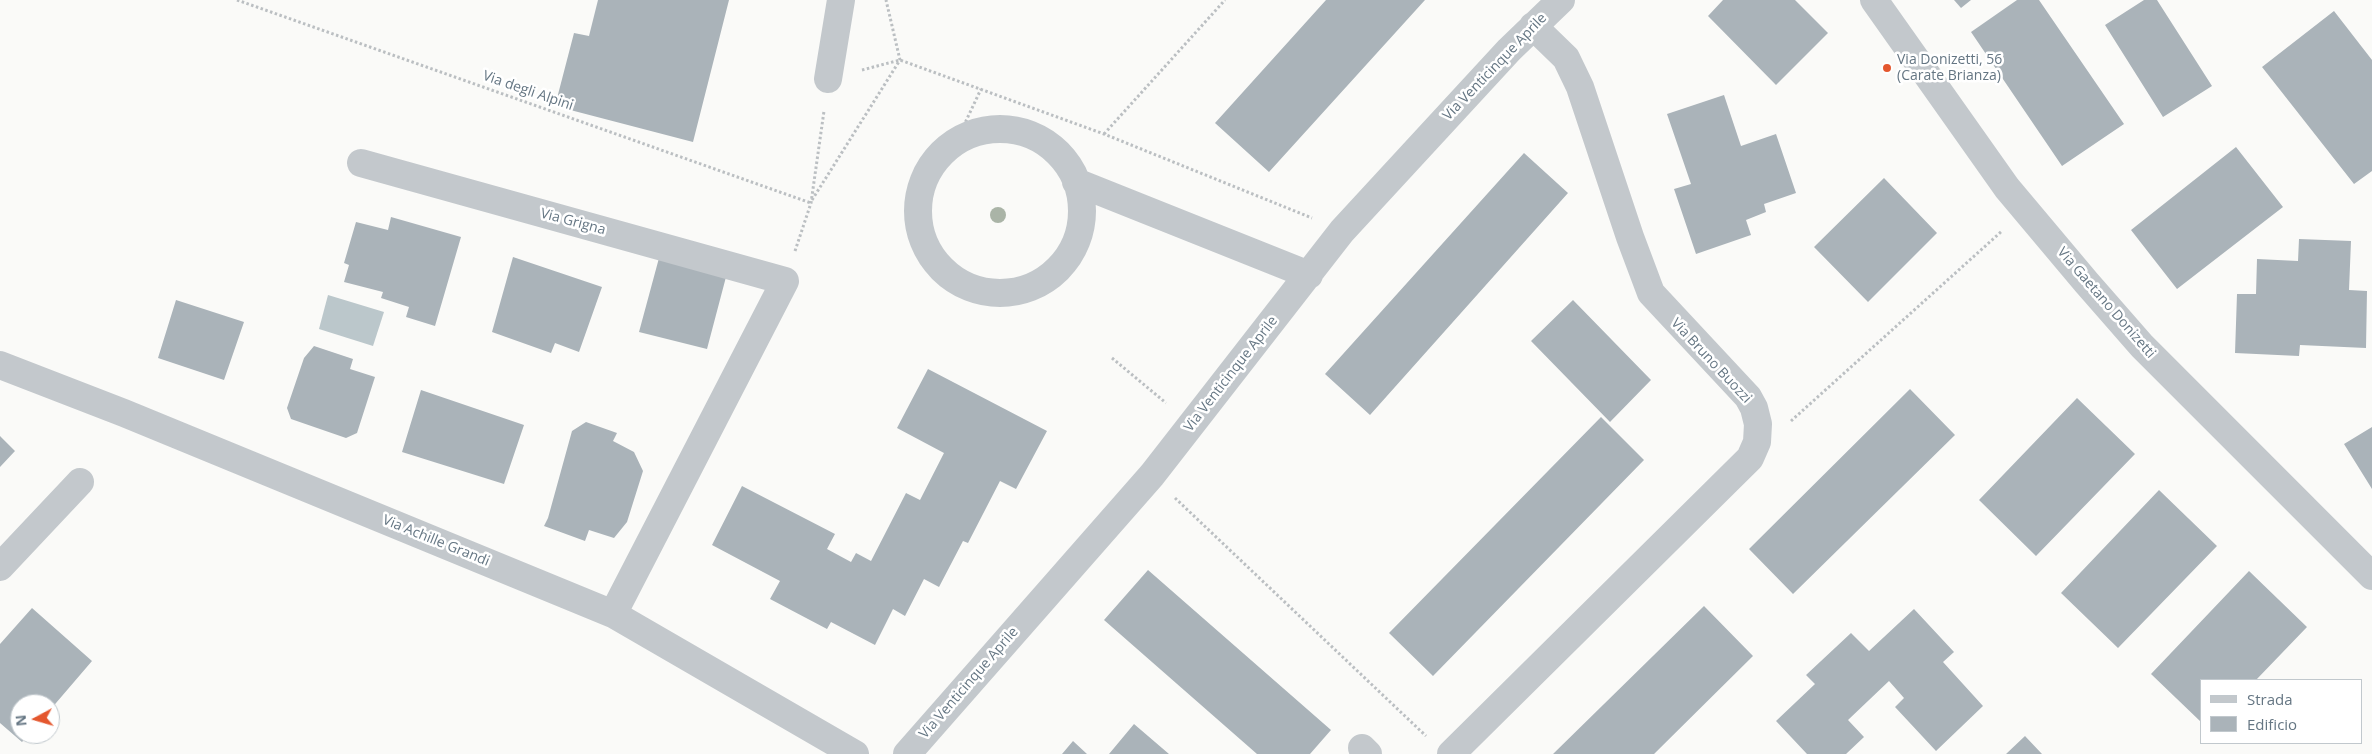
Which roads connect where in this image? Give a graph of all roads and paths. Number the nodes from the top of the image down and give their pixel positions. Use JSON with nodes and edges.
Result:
{"nodes":[{"id":1,"x":237,"y":0,"type":"edge"},
{"id":2,"x":842,"y":0,"type":"edge"},
{"id":3,"x":886,"y":0,"type":"edge"},
{"id":4,"x":1225,"y":0,"type":"edge"},
{"id":5,"x":1561,"y":0,"type":"edge"},
{"id":6,"x":1874,"y":0,"type":"edge"},
{"id":7,"x":1533,"y":26,"type":"junction"},
{"id":8,"x":900,"y":60,"type":"junction"},
{"id":9,"x":828,"y":79,"type":"junction"},
{"id":10,"x":981,"y":89,"type":"junction"},
{"id":11,"x":1104,"y":134,"type":"junction"},
{"id":12,"x":957,"y":140,"type":"junction"},
{"id":13,"x":362,"y":164,"type":"dead end"},
{"id":14,"x":1076,"y":182,"type":"junction"},
{"id":15,"x":811,"y":203,"type":"junction"},
{"id":16,"x":2025,"y":210,"type":"junction"},
{"id":17,"x":1342,"y":231,"type":"junction"},
{"id":18,"x":1309,"y":275,"type":"junction"},
{"id":19,"x":785,"y":281,"type":"junction"},
{"id":20,"x":1112,"y":358,"type":"dead end"},
{"id":21,"x":0,"y":365,"type":"edge"},
{"id":22,"x":1192,"y":424,"type":"junction"},
{"id":23,"x":1786,"y":425,"type":"dead end"},
{"id":24,"x":1152,"y":475,"type":"junction"},
{"id":25,"x":80,"y":482,"type":"dead end"},
{"id":26,"x":0,"y":567,"type":"edge"},
{"id":27,"x":2372,"y":576,"type":"edge"},
{"id":28,"x":613,"y":614,"type":"junction"},
{"id":29,"x":1441,"y":747,"type":"edge"},
{"id":30,"x":855,"y":754,"type":"edge"},
{"id":31,"x":907,"y":754,"type":"edge"}],
"edges":[{"from":1,"to":15,"type":"path","name":"Via degli Alpini"},
{"from":2,"to":9,"type":"street"},
{"from":3,"to":8,"type":"path"},
{"from":4,"to":11,"type":"path"},
{"from":5,"to":7,"type":"street","name":"Via Venticinque Aprile"},
{"from":6,"to":16,"type":"street","name":"Via Gaetano Donizetti"},
{"from":7,"to":17,"type":"street","name":"Via Venticinque Aprile"},
{"from":7,"to":29,"type":"street","name":"Via Bruno Buozzi"},
{"from":8,"to":9,"type":"path"},
{"from":8,"to":10,"type":"path"},
{"from":8,"to":15,"type":"path"},
{"from":9,"to":15,"type":"path"},
{"from":10,"to":11,"type":"path"},
{"from":10,"to":12,"type":"path"},
{"from":11,"to":17,"type":"path"},
{"from":12,"to":14,"type":"street"},
{"from":12,"to":14,"type":"street"},
{"from":13,"to":19,"type":"street","name":"Via Grigna"},
{"from":14,"to":18,"type":"street"},
{"from":15,"to":19,"type":"path"},
{"from":16,"to":23,"type":"path"},
{"from":16,"to":27,"type":"street","name":"Via Gaetano Donizetti"},
{"from":17,"to":18,"type":"street","name":"Via Venticinque Aprile"},
{"from":18,"to":22,"type":"street","name":"Via Venticinque Aprile"},
{"from":19,"to":28,"type":"street"},
{"from":20,"to":22,"type":"path"},
{"from":21,"to":28,"type":"street","name":"Via Achille Grandi"},
{"from":22,"to":24,"type":"street","name":"Via Venticinque Aprile"},
{"from":24,"to":29,"type":"path"},
{"from":24,"to":31,"type":"street","name":"Via Venticinque Aprile"},
{"from":25,"to":26,"type":"street"},
{"from":28,"to":30,"type":"street","name":"Via Achille Grandi"}]}
